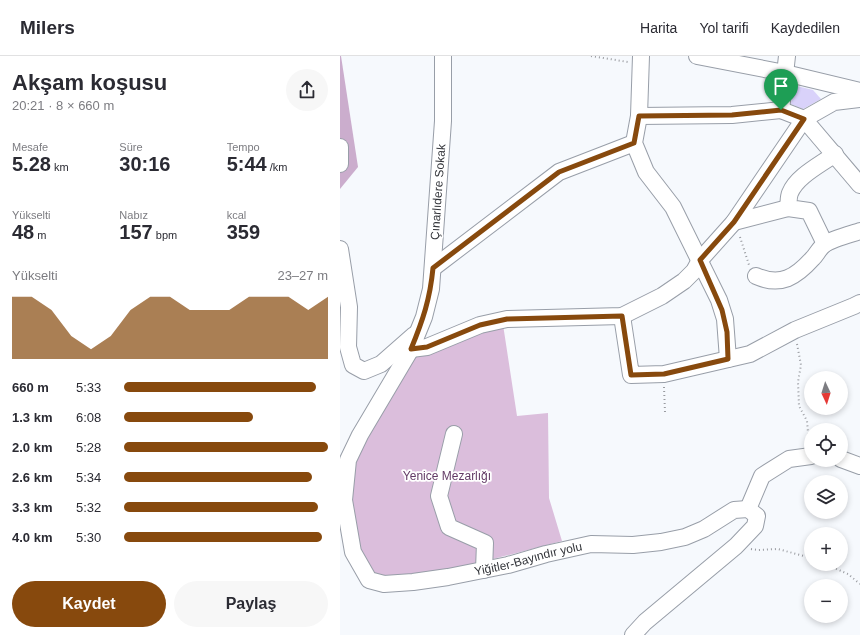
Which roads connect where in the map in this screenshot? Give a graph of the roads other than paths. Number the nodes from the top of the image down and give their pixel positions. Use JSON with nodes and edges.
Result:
{"nodes":[{"id":1,"x":443,"y":56,"type":"edge"},
{"id":2,"x":697,"y":56,"type":"edge"},
{"id":3,"x":787,"y":56,"type":"edge"},
{"id":4,"x":641,"y":60,"type":"edge"},
{"id":5,"x":785,"y":73,"type":"junction"},
{"id":6,"x":860,"y":91,"type":"edge"},
{"id":7,"x":860,"y":99,"type":"edge"},
{"id":8,"x":781,"y":110,"type":"junction"},
{"id":9,"x":639,"y":116,"type":"junction"},
{"id":10,"x":804,"y":119,"type":"junction"},
{"id":11,"x":634,"y":143,"type":"junction"},
{"id":12,"x":340,"y":147,"type":"edge"},
{"id":13,"x":835,"y":154,"type":"junction"},
{"id":14,"x":340,"y":164,"type":"edge"},
{"id":15,"x":860,"y":187,"type":"edge"},
{"id":16,"x":788,"y":208,"type":"junction"},
{"id":17,"x":734,"y":222,"type":"junction"},
{"id":18,"x":860,"y":231,"type":"edge"},
{"id":19,"x":825,"y":244,"type":"junction"},
{"id":20,"x":340,"y":249,"type":"edge"},
{"id":21,"x":700,"y":260,"type":"junction"},
{"id":22,"x":433,"y":268,"type":"junction"},
{"id":23,"x":756,"y":276,"type":"road end"},
{"id":24,"x":858,"y":308,"type":"edge"},
{"id":25,"x":622,"y":316,"type":"junction"},
{"id":26,"x":419,"y":330,"type":"junction"},
{"id":27,"x":411,"y":349,"type":"junction"},
{"id":28,"x":728,"y":359,"type":"junction"},
{"id":29,"x":454,"y":434,"type":"dead end"},
{"id":30,"x":804,"y":457,"type":"edge"},
{"id":31,"x":848,"y":462,"type":"edge"},
{"id":32,"x":860,"y":466,"type":"edge"},
{"id":33,"x":748,"y":509,"type":"junction"},
{"id":34,"x":484,"y":570,"type":"junction"},
{"id":35,"x":633,"y":635,"type":"edge"}],
"edges":[{"from":1,"to":22,"type":"street","name":"Çınarlıdere Sokak"},
{"from":2,"to":5,"type":"street"},
{"from":3,"to":5,"type":"street"},
{"from":4,"to":9,"type":"street"},
{"from":5,"to":6,"type":"street"},
{"from":5,"to":8,"type":"street"},
{"from":7,"to":10,"type":"street"},
{"from":8,"to":9,"type":"street"},
{"from":8,"to":10,"type":"street"},
{"from":9,"to":11,"type":"street"},
{"from":10,"to":13,"type":"street"},
{"from":10,"to":17,"type":"street"},
{"from":11,"to":21,"type":"street"},
{"from":11,"to":22,"type":"street"},
{"from":12,"to":14,"type":"street"},
{"from":13,"to":15,"type":"street"},
{"from":13,"to":16,"type":"street"},
{"from":16,"to":17,"type":"street"},
{"from":16,"to":19,"type":"street"},
{"from":17,"to":21,"type":"street"},
{"from":18,"to":19,"type":"street"},
{"from":19,"to":23,"type":"street"},
{"from":20,"to":26,"type":"street"},
{"from":21,"to":25,"type":"street"},
{"from":21,"to":28,"type":"street"},
{"from":22,"to":26,"type":"street","name":"Çınarlıdere Sokak"},
{"from":24,"to":28,"type":"street"},
{"from":25,"to":27,"type":"street"},
{"from":25,"to":28,"type":"street"},
{"from":26,"to":27,"type":"street","name":"Çınarlıdere Sokak"},
{"from":27,"to":34,"type":"street","name":"Yiğitler-Bayındır yolu"},
{"from":29,"to":34,"type":"street"},
{"from":30,"to":33,"type":"street"},
{"from":31,"to":32,"type":"street"},
{"from":33,"to":34,"type":"street","name":"Yiğitler-Bayındır yolu"},
{"from":33,"to":35,"type":"street"}]}
